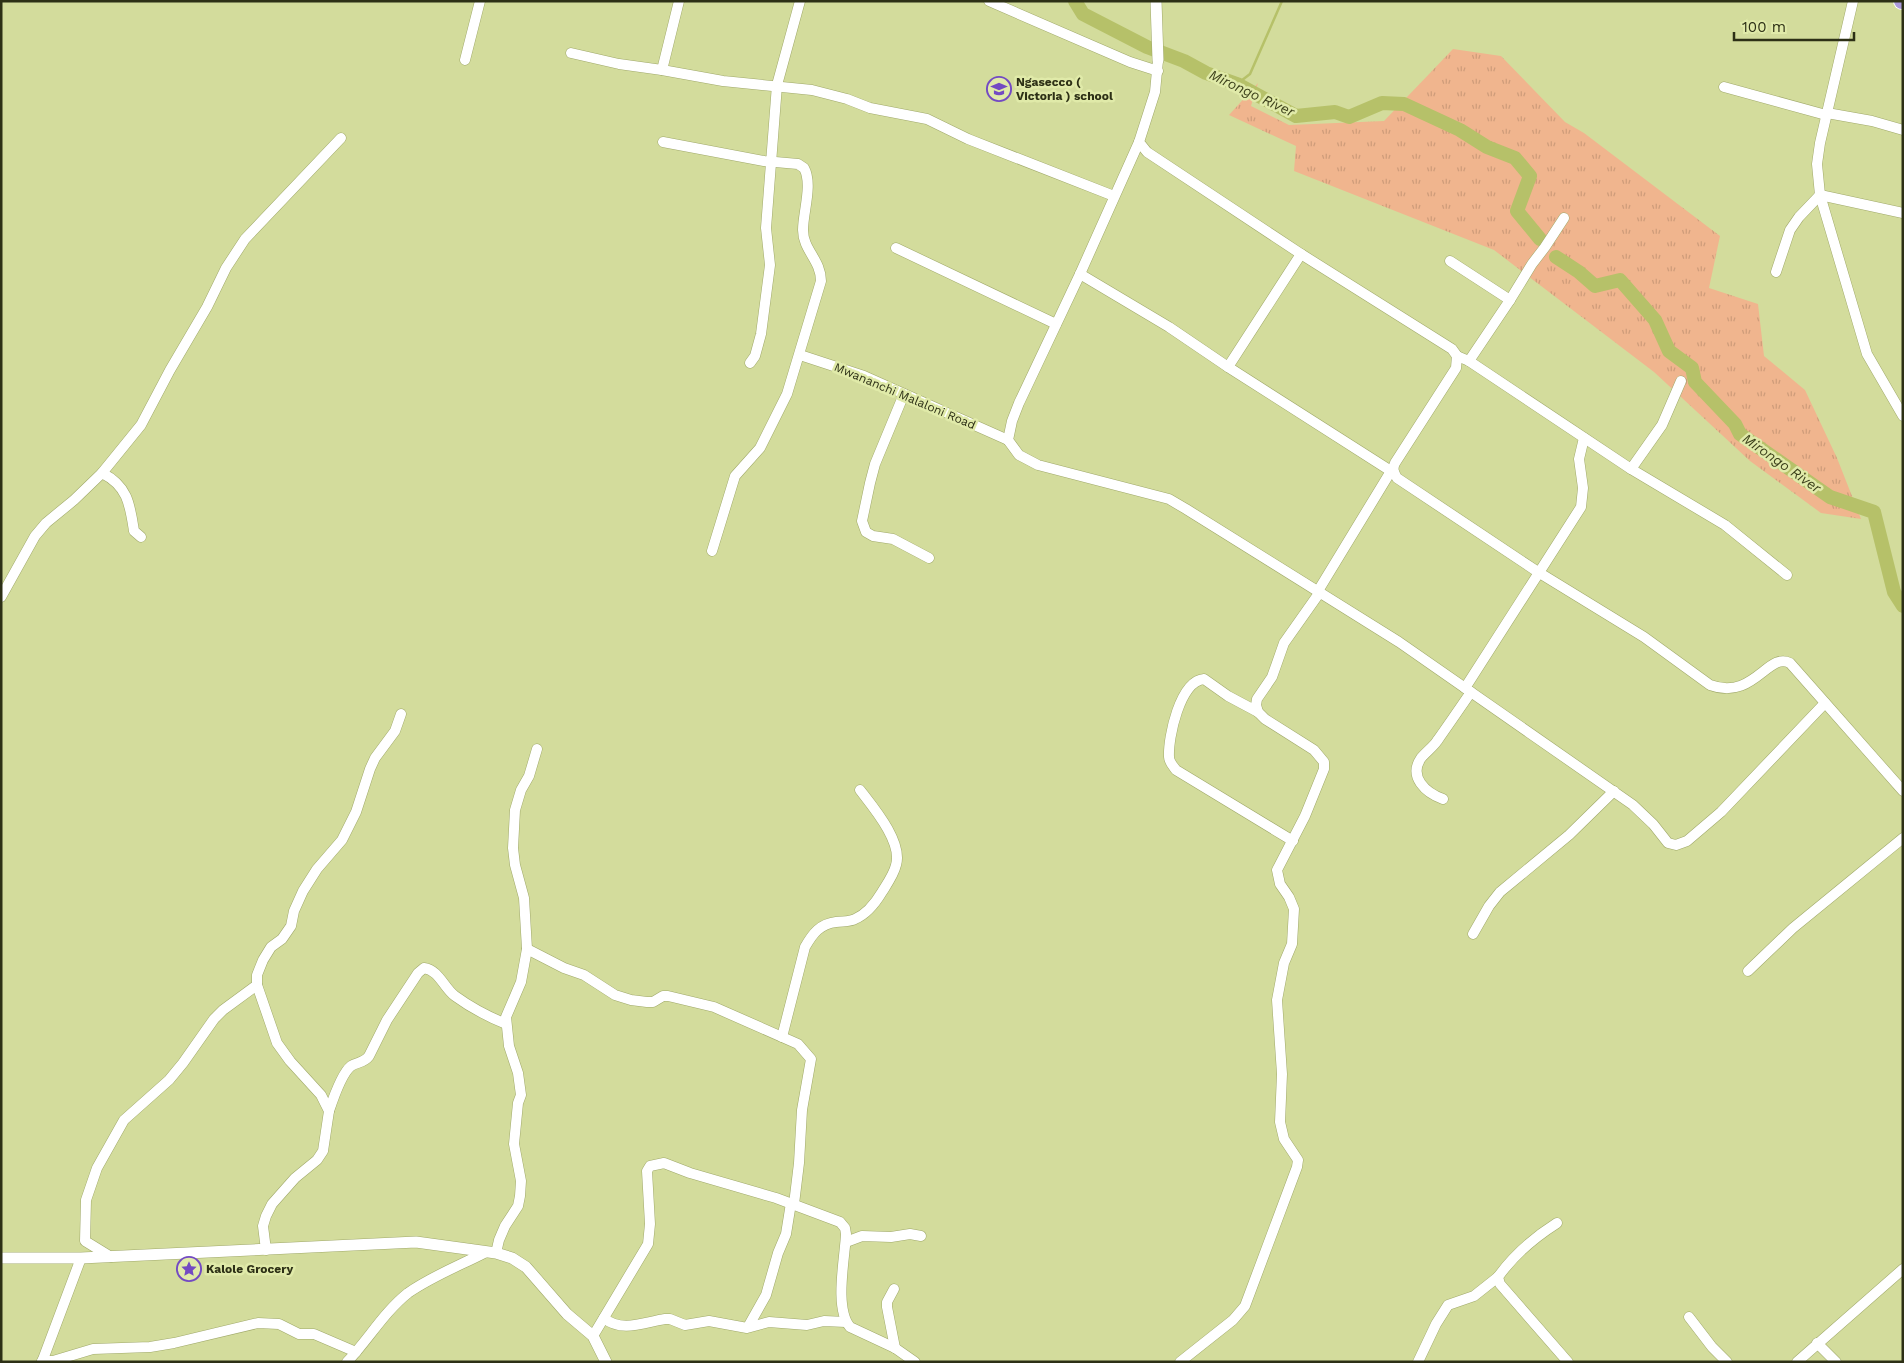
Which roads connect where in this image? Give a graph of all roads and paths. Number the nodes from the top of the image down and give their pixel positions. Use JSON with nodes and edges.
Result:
{"nodes":[{"id":1,"x":480,"y":1,"type":"edge"},
{"id":2,"x":679,"y":1,"type":"edge"},
{"id":3,"x":800,"y":1,"type":"edge"},
{"id":4,"x":989,"y":1,"type":"edge"},
{"id":5,"x":1156,"y":1,"type":"edge"},
{"id":6,"x":1852,"y":1,"type":"edge"},
{"id":7,"x":571,"y":53,"type":"dead end"},
{"id":8,"x":465,"y":60,"type":"dead end"},
{"id":9,"x":1158,"y":66,"type":"junction"},
{"id":10,"x":662,"y":70,"type":"junction"},
{"id":11,"x":777,"y":85,"type":"junction"},
{"id":12,"x":1724,"y":87,"type":"dead end"},
{"id":13,"x":1826,"y":114,"type":"junction"},
{"id":14,"x":1903,"y":130,"type":"edge"},
{"id":15,"x":341,"y":138,"type":"dead end"},
{"id":16,"x":662,"y":142,"type":"dead end"},
{"id":17,"x":1139,"y":142,"type":"junction"},
{"id":18,"x":771,"y":162,"type":"junction"},
{"id":19,"x":1820,"y":195,"type":"junction"},
{"id":20,"x":1114,"y":196,"type":"junction"},
{"id":21,"x":1903,"y":213,"type":"edge"},
{"id":22,"x":1564,"y":218,"type":"dead end"},
{"id":23,"x":896,"y":248,"type":"dead end"},
{"id":24,"x":1301,"y":254,"type":"junction"},
{"id":25,"x":1450,"y":261,"type":"dead end"},
{"id":26,"x":1776,"y":272,"type":"dead end"},
{"id":27,"x":1080,"y":274,"type":"junction"},
{"id":28,"x":1510,"y":300,"type":"junction"},
{"id":29,"x":1056,"y":324,"type":"junction"},
{"id":30,"x":800,"y":355,"type":"junction"},
{"id":31,"x":1457,"y":356,"type":"junction"},
{"id":32,"x":1469,"y":360,"type":"junction"},
{"id":33,"x":750,"y":363,"type":"dead end"},
{"id":34,"x":1228,"y":367,"type":"junction"},
{"id":35,"x":1681,"y":381,"type":"dead end"},
{"id":36,"x":904,"y":394,"type":"junction"},
{"id":37,"x":1903,"y":416,"type":"edge"},
{"id":38,"x":1584,"y":438,"type":"junction"},
{"id":39,"x":1008,"y":440,"type":"junction"},
{"id":40,"x":1631,"y":468,"type":"junction"},
{"id":41,"x":1392,"y":472,"type":"junction"},
{"id":42,"x":102,"y":473,"type":"junction"},
{"id":43,"x":141,"y":536,"type":"dead end"},
{"id":44,"x":712,"y":551,"type":"dead end"},
{"id":45,"x":929,"y":558,"type":"dead end"},
{"id":46,"x":1538,"y":572,"type":"junction"},
{"id":47,"x":1787,"y":575,"type":"dead end"},
{"id":48,"x":1319,"y":591,"type":"junction"},
{"id":49,"x":1,"y":597,"type":"edge"},
{"id":50,"x":1468,"y":690,"type":"junction"},
{"id":51,"x":1825,"y":703,"type":"junction"},
{"id":52,"x":1258,"y":712,"type":"junction"},
{"id":53,"x":401,"y":714,"type":"dead end"},
{"id":54,"x":536,"y":749,"type":"dead end"},
{"id":55,"x":860,"y":790,"type":"dead end"},
{"id":56,"x":1614,"y":791,"type":"junction"},
{"id":57,"x":1903,"y":792,"type":"edge"},
{"id":58,"x":1443,"y":799,"type":"dead end"},
{"id":59,"x":1903,"y":838,"type":"edge"},
{"id":60,"x":1293,"y":841,"type":"junction"},
{"id":61,"x":1473,"y":934,"type":"dead end"},
{"id":62,"x":527,"y":949,"type":"junction"},
{"id":63,"x":1748,"y":970,"type":"dead end"},
{"id":64,"x":256,"y":985,"type":"junction"},
{"id":65,"x":506,"y":1024,"type":"junction"},
{"id":66,"x":782,"y":1037,"type":"junction"},
{"id":67,"x":329,"y":1110,"type":"junction"},
{"id":68,"x":792,"y":1204,"type":"junction"},
{"id":69,"x":1557,"y":1223,"type":"dead end"},
{"id":70,"x":921,"y":1236,"type":"dead end"},
{"id":71,"x":846,"y":1242,"type":"junction"},
{"id":72,"x":266,"y":1250,"type":"junction"},
{"id":73,"x":491,"y":1253,"type":"junction"},
{"id":74,"x":111,"y":1257,"type":"junction"},
{"id":75,"x":1,"y":1258,"type":"edge"},
{"id":76,"x":81,"y":1258,"type":"junction"},
{"id":77,"x":1903,"y":1269,"type":"edge"},
{"id":78,"x":1498,"y":1277,"type":"junction"},
{"id":79,"x":894,"y":1290,"type":"dead end"},
{"id":80,"x":1689,"y":1317,"type":"dead end"},
{"id":81,"x":604,"y":1318,"type":"junction"},
{"id":82,"x":846,"y":1322,"type":"junction"},
{"id":83,"x":748,"y":1327,"type":"junction"},
{"id":84,"x":594,"y":1336,"type":"junction"},
{"id":85,"x":1817,"y":1343,"type":"junction"},
{"id":86,"x":895,"y":1348,"type":"junction"},
{"id":87,"x":356,"y":1352,"type":"junction"},
{"id":88,"x":42,"y":1361,"type":"edge"},
{"id":89,"x":347,"y":1362,"type":"edge"},
{"id":90,"x":606,"y":1362,"type":"edge"},
{"id":91,"x":915,"y":1362,"type":"edge"},
{"id":92,"x":1180,"y":1362,"type":"edge"},
{"id":93,"x":1418,"y":1362,"type":"edge"},
{"id":94,"x":1568,"y":1362,"type":"edge"},
{"id":95,"x":1727,"y":1362,"type":"edge"},
{"id":96,"x":1797,"y":1362,"type":"edge"},
{"id":97,"x":1836,"y":1362,"type":"edge"}],
"edges":[{"from":1,"to":8,"type":"street"},
{"from":2,"to":10,"type":"street"},
{"from":3,"to":11,"type":"street"},
{"from":4,"to":9,"type":"street"},
{"from":5,"to":9,"type":"street"},
{"from":6,"to":13,"type":"street"},
{"from":7,"to":10,"type":"street"},
{"from":9,"to":17,"type":"street"},
{"from":10,"to":11,"type":"street"},
{"from":11,"to":18,"type":"street"},
{"from":11,"to":20,"type":"street"},
{"from":12,"to":13,"type":"street"},
{"from":13,"to":14,"type":"street"},
{"from":13,"to":19,"type":"street"},
{"from":15,"to":42,"type":"street"},
{"from":16,"to":18,"type":"street"},
{"from":17,"to":20,"type":"street"},
{"from":17,"to":24,"type":"street"},
{"from":18,"to":30,"type":"street"},
{"from":18,"to":33,"type":"street"},
{"from":19,"to":21,"type":"street"},
{"from":19,"to":26,"type":"street"},
{"from":19,"to":37,"type":"street"},
{"from":20,"to":27,"type":"street"},
{"from":22,"to":28,"type":"street"},
{"from":23,"to":29,"type":"street"},
{"from":24,"to":31,"type":"street"},
{"from":24,"to":34,"type":"street"},
{"from":25,"to":28,"type":"street"},
{"from":27,"to":29,"type":"street"},
{"from":27,"to":34,"type":"street"},
{"from":28,"to":32,"type":"street"},
{"from":29,"to":39,"type":"street"},
{"from":30,"to":36,"type":"street","name":"Mwananchi Malaloni Road"},
{"from":30,"to":44,"type":"street"},
{"from":31,"to":32,"type":"street"},
{"from":31,"to":41,"type":"street"},
{"from":32,"to":38,"type":"street"},
{"from":34,"to":41,"type":"street"},
{"from":35,"to":40,"type":"street"},
{"from":36,"to":39,"type":"street","name":"Mwananchi Malaloni Road"},
{"from":36,"to":45,"type":"street"},
{"from":38,"to":40,"type":"street"},
{"from":38,"to":46,"type":"street"},
{"from":39,"to":48,"type":"street"},
{"from":40,"to":47,"type":"street"},
{"from":41,"to":46,"type":"street"},
{"from":41,"to":48,"type":"street"},
{"from":42,"to":43,"type":"street"},
{"from":42,"to":49,"type":"street"},
{"from":46,"to":50,"type":"street"},
{"from":46,"to":51,"type":"street"},
{"from":48,"to":50,"type":"street"},
{"from":48,"to":52,"type":"street"},
{"from":50,"to":56,"type":"street"},
{"from":50,"to":58,"type":"street"},
{"from":51,"to":56,"type":"street"},
{"from":51,"to":57,"type":"street"},
{"from":52,"to":60,"type":"street"},
{"from":52,"to":60,"type":"street"},
{"from":53,"to":64,"type":"street"},
{"from":54,"to":62,"type":"street"},
{"from":55,"to":66,"type":"street"},
{"from":56,"to":61,"type":"street"},
{"from":59,"to":63,"type":"street"},
{"from":60,"to":92,"type":"street"},
{"from":62,"to":65,"type":"street"},
{"from":62,"to":66,"type":"street"},
{"from":64,"to":67,"type":"street"},
{"from":64,"to":74,"type":"street"},
{"from":65,"to":67,"type":"street"},
{"from":65,"to":73,"type":"street"},
{"from":66,"to":68,"type":"street"},
{"from":67,"to":72,"type":"street"},
{"from":68,"to":71,"type":"street"},
{"from":68,"to":81,"type":"street"},
{"from":68,"to":83,"type":"street"},
{"from":69,"to":78,"type":"street"},
{"from":70,"to":71,"type":"street"},
{"from":71,"to":82,"type":"street"},
{"from":72,"to":73,"type":"street"},
{"from":72,"to":74,"type":"street"},
{"from":73,"to":84,"type":"street"},
{"from":73,"to":87,"type":"street"},
{"from":74,"to":76,"type":"street"},
{"from":75,"to":76,"type":"street"},
{"from":76,"to":88,"type":"street"},
{"from":77,"to":85,"type":"street"},
{"from":78,"to":93,"type":"street"},
{"from":78,"to":94,"type":"street"},
{"from":79,"to":86,"type":"street"},
{"from":80,"to":95,"type":"street"},
{"from":81,"to":83,"type":"street"},
{"from":81,"to":84,"type":"street"},
{"from":82,"to":83,"type":"street"},
{"from":82,"to":86,"type":"street"},
{"from":84,"to":90,"type":"street"},
{"from":85,"to":96,"type":"street"},
{"from":85,"to":97,"type":"street"},
{"from":86,"to":91,"type":"street"},
{"from":87,"to":88,"type":"street"},
{"from":87,"to":89,"type":"street"}]}
